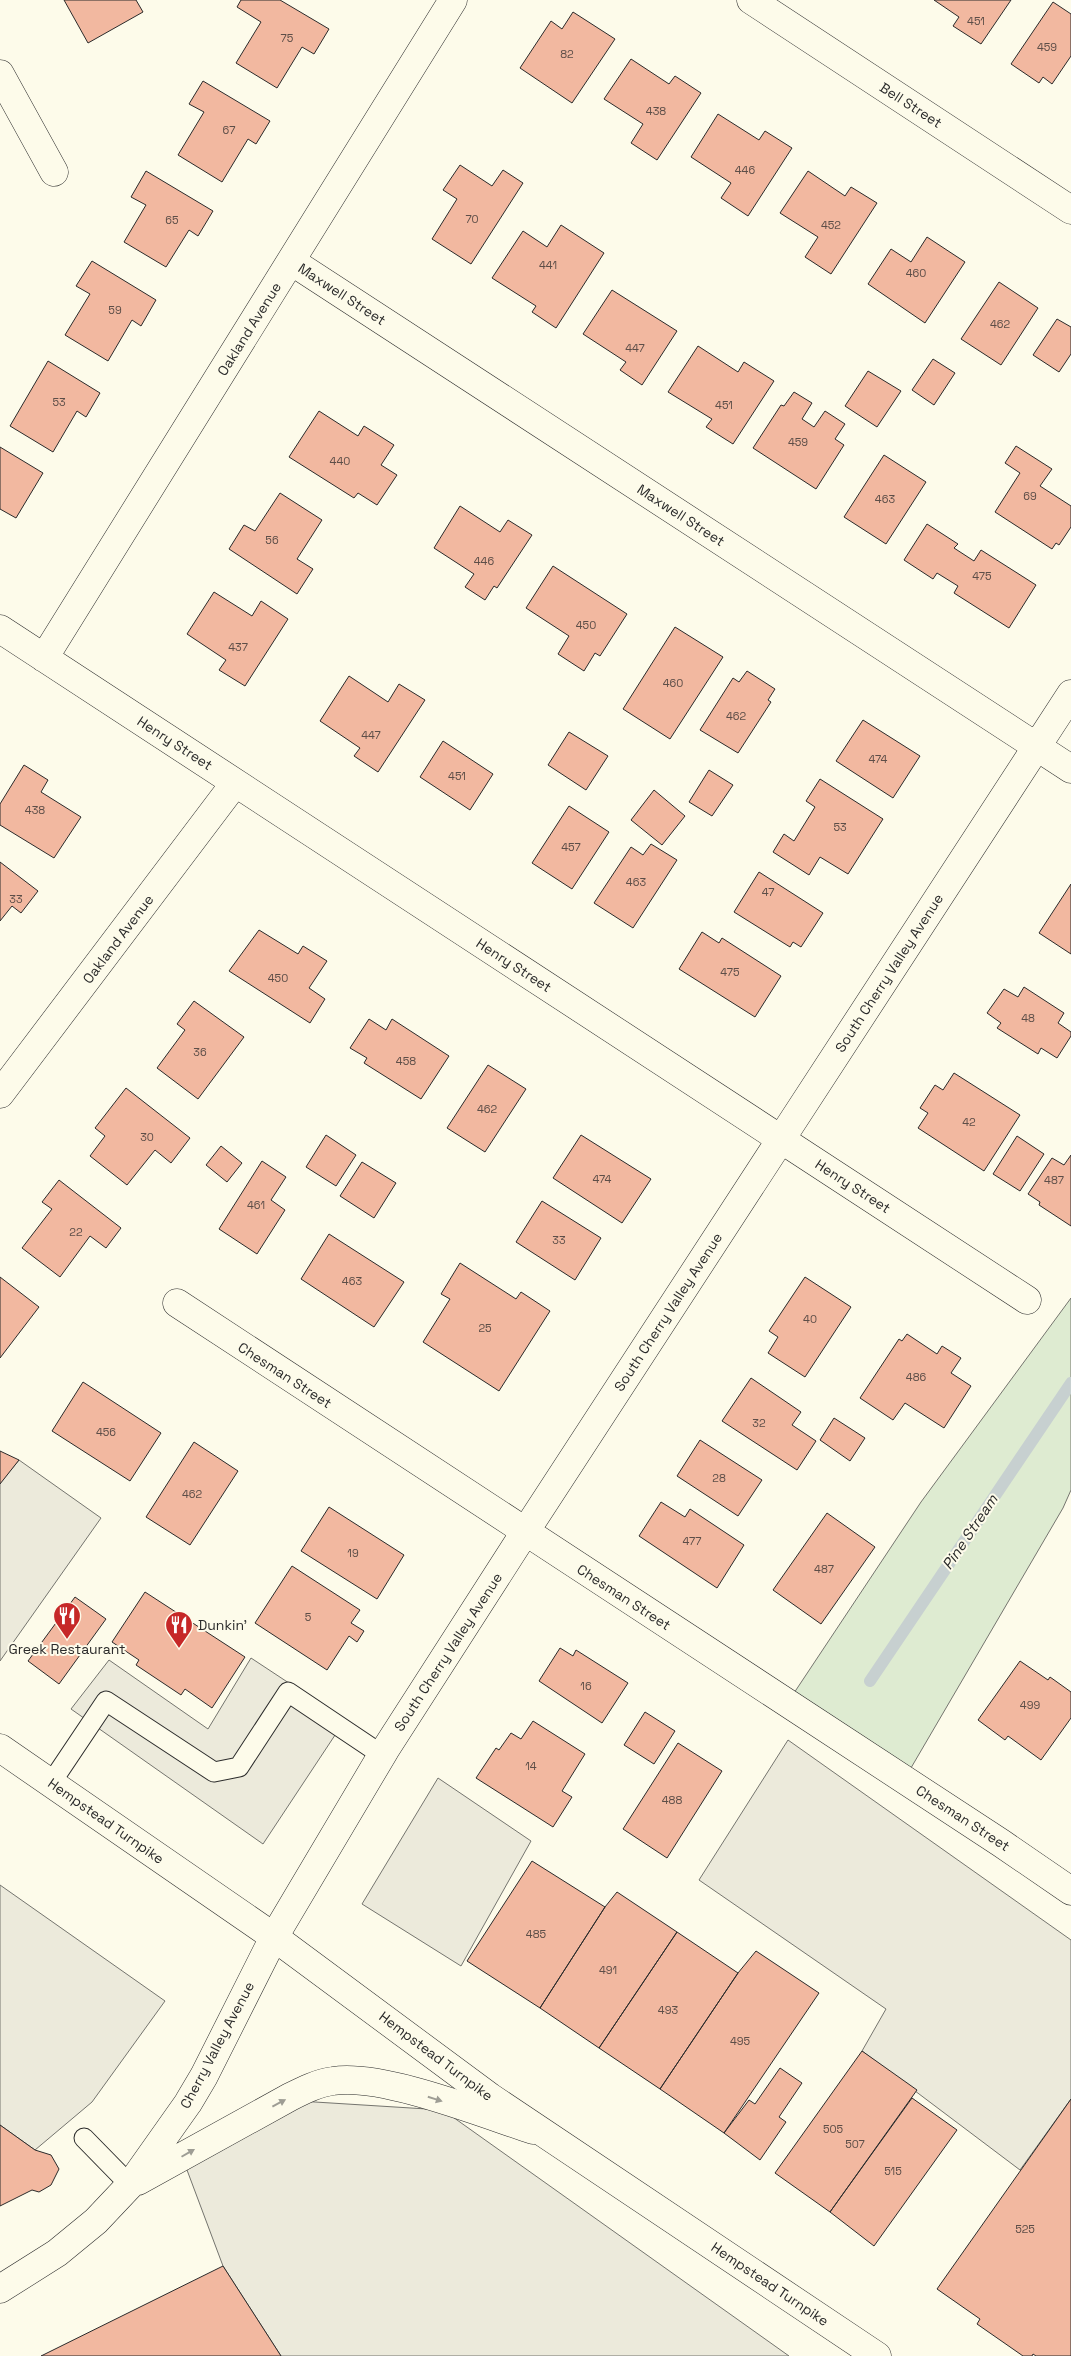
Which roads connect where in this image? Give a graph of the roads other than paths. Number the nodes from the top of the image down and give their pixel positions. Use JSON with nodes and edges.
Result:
{"nodes":[{"id":1,"x":453,"y":0,"type":"edge"},
{"id":2,"x":751,"y":0,"type":"edge"},
{"id":3,"x":0,"y":74,"type":"edge"},
{"id":4,"x":54,"y":172,"type":"dead end"},
{"id":5,"x":1071,"y":210,"type":"edge"},
{"id":6,"x":291,"y":261,"type":"junction"},
{"id":7,"x":0,"y":629,"type":"edge"},
{"id":8,"x":44,"y":658,"type":"junction"},
{"id":9,"x":1071,"y":694,"type":"edge"},
{"id":10,"x":1036,"y":747,"type":"junction"},
{"id":11,"x":1071,"y":769,"type":"edge"},
{"id":12,"x":236,"y":783,"type":"junction"},
{"id":13,"x":0,"y":1094,"type":"edge"},
{"id":14,"x":780,"y":1139,"type":"junction"},
{"id":15,"x":1028,"y":1300,"type":"dead end"},
{"id":16,"x":177,"y":1303,"type":"dead end"},
{"id":17,"x":525,"y":1532,"type":"junction"},
{"id":18,"x":0,"y":1748,"type":"edge"},
{"id":19,"x":382,"y":1755,"type":"junction"},
{"id":20,"x":51,"y":1783,"type":"junction"},
{"id":21,"x":1071,"y":1892,"type":"edge"},
{"id":22,"x":274,"y":1937,"type":"junction"},
{"id":23,"x":544,"y":2133,"type":"junction"},
{"id":24,"x":84,"y":2138,"type":"dead end"},
{"id":25,"x":130,"y":2185,"type":"junction"},
{"id":26,"x":0,"y":2289,"type":"edge"},
{"id":27,"x":877,"y":2356,"type":"edge"}],
"edges":[{"from":1,"to":6,"type":"street","name":"Oakland Avenue"},
{"from":2,"to":5,"type":"street","name":"Bell Street"},
{"from":3,"to":4,"type":"street"},
{"from":6,"to":8,"type":"street","name":"Oakland Avenue"},
{"from":6,"to":10,"type":"street","name":"Maxwell Street"},
{"from":7,"to":8,"type":"street","name":"Henry Street"},
{"from":8,"to":12,"type":"street","name":"Henry Street"},
{"from":9,"to":10,"type":"street","name":"South Cherry Valley Avenue"},
{"from":10,"to":11,"type":"street","name":"Maxwell Street"},
{"from":10,"to":14,"type":"street","name":"South Cherry Valley Avenue"},
{"from":12,"to":13,"type":"street","name":"Oakland Avenue"},
{"from":12,"to":14,"type":"street","name":"Henry Street"},
{"from":14,"to":15,"type":"street","name":"Henry Street"},
{"from":14,"to":17,"type":"street","name":"South Cherry Valley Avenue"},
{"from":16,"to":17,"type":"street","name":"Chesman Street"},
{"from":17,"to":19,"type":"street","name":"South Cherry Valley Avenue"},
{"from":17,"to":21,"type":"street","name":"Chesman Street"},
{"from":18,"to":20,"type":"street","name":"Hempstead Turnpike"},
{"from":19,"to":20,"type":"lane"},
{"from":19,"to":22,"type":"street","name":"South Cherry Valley Avenue"},
{"from":20,"to":22,"type":"street","name":"Hempstead Turnpike"},
{"from":22,"to":23,"type":"street","name":"Hempstead Turnpike"},
{"from":22,"to":25,"type":"street","name":"Cherry Valley Avenue"},
{"from":25,"to":23,"type":"street","one_way":true},
{"from":23,"to":27,"type":"street","name":"Hempstead Turnpike"},
{"from":24,"to":25,"type":"lane"},
{"from":25,"to":26,"type":"street","name":"Cherry Valley Avenue"}]}
